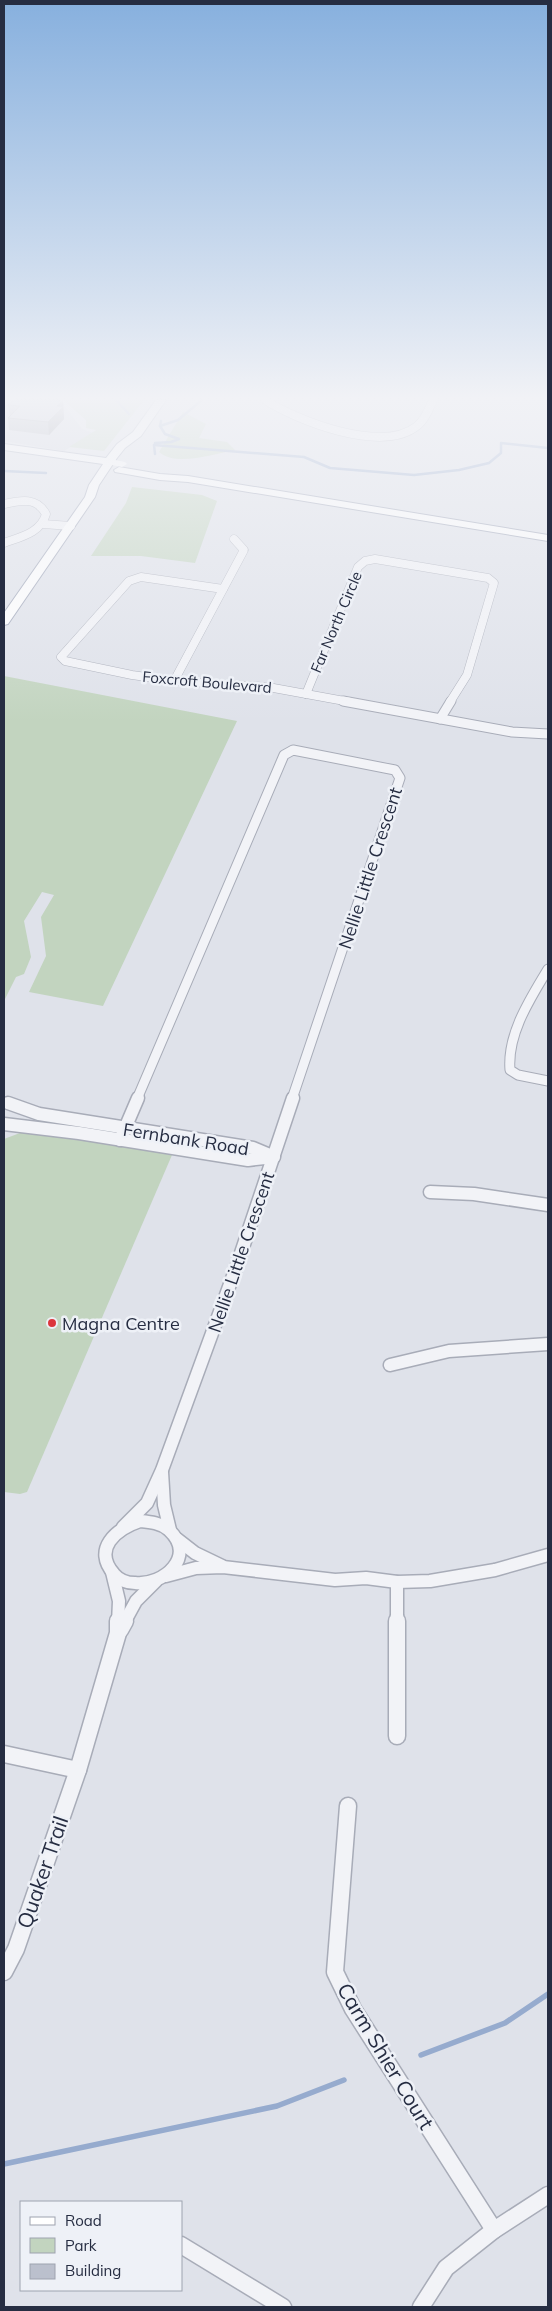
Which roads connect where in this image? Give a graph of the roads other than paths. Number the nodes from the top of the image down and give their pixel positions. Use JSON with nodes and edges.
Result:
{"nodes":[{"id":1,"x":41,"y":508,"type":"edge"},
{"id":2,"x":83,"y":508,"type":"edge"},
{"id":3,"x":364,"y":508,"type":"edge"},
{"id":4,"x":43,"y":524,"type":"junction"},
{"id":5,"x":71,"y":526,"type":"junction"},
{"id":6,"x":548,"y":538,"type":"edge"},
{"id":7,"x":234,"y":539,"type":"dead end"},
{"id":8,"x":4,"y":543,"type":"edge"},
{"id":9,"x":223,"y":589,"type":"junction"},
{"id":10,"x":8,"y":610,"type":"edge"},
{"id":11,"x":4,"y":621,"type":"edge"},
{"id":12,"x":174,"y":681,"type":"junction"},
{"id":13,"x":306,"y":694,"type":"junction"},
{"id":14,"x":440,"y":719,"type":"junction"},
{"id":15,"x":548,"y":734,"type":"edge"},
{"id":16,"x":548,"y":969,"type":"edge"},
{"id":17,"x":548,"y":1081,"type":"edge"},
{"id":18,"x":6,"y":1100,"type":"edge"},
{"id":19,"x":4,"y":1119,"type":"edge"},
{"id":20,"x":4,"y":1124,"type":"edge"},
{"id":21,"x":125,"y":1128,"type":"junction"},
{"id":22,"x":120,"y":1140,"type":"junction"},
{"id":23,"x":274,"y":1157,"type":"junction"},
{"id":24,"x":430,"y":1192,"type":"dead end"},
{"id":25,"x":548,"y":1205,"type":"edge"},
{"id":26,"x":548,"y":1344,"type":"edge"},
{"id":27,"x":390,"y":1365,"type":"dead end"},
{"id":28,"x":162,"y":1470,"type":"junction"},
{"id":29,"x":123,"y":1527,"type":"junction"},
{"id":30,"x":173,"y":1535,"type":"junction"},
{"id":31,"x":548,"y":1555,"type":"edge"},
{"id":32,"x":223,"y":1567,"type":"junction"},
{"id":33,"x":112,"y":1572,"type":"junction"},
{"id":34,"x":162,"y":1578,"type":"junction"},
{"id":35,"x":397,"y":1582,"type":"junction"},
{"id":36,"x":118,"y":1633,"type":"junction"},
{"id":37,"x":397,"y":1736,"type":"dead end"},
{"id":38,"x":4,"y":1754,"type":"edge"},
{"id":39,"x":78,"y":1770,"type":"junction"},
{"id":40,"x":348,"y":1806,"type":"dead end"},
{"id":41,"x":4,"y":1972,"type":"edge"},
{"id":42,"x":548,"y":2195,"type":"edge"},
{"id":43,"x":494,"y":2230,"type":"junction"},
{"id":44,"x":182,"y":2246,"type":"edge"},
{"id":45,"x":283,"y":2307,"type":"edge"},
{"id":46,"x":421,"y":2307,"type":"edge"}],
"edges":[{"from":1,"to":4,"type":"street"},
{"from":2,"to":5,"type":"main road"},
{"from":3,"to":6,"type":"main road"},
{"from":4,"to":5,"type":"street"},
{"from":4,"to":8,"type":"street"},
{"from":5,"to":10,"type":"main road"},
{"from":7,"to":9,"type":"street"},
{"from":9,"to":12,"type":"street"},
{"from":9,"to":12,"type":"street","name":"Foxcroft Boulevard"},
{"from":10,"to":11,"type":"main road"},
{"from":12,"to":13,"type":"street","name":"Foxcroft Boulevard"},
{"from":13,"to":14,"type":"street","name":"Foxcroft Boulevard"},
{"from":13,"to":14,"type":"street","name":"Far North Circle"},
{"from":14,"to":15,"type":"street","name":"Foxcroft Boulevard"},
{"from":16,"to":17,"type":"street"},
{"from":18,"to":19,"type":"street"},
{"from":18,"to":21,"type":"street","name":"Fernbank Road"},
{"from":20,"to":22,"type":"street","name":"Fernbank Road"},
{"from":21,"to":22,"type":"street","name":"Nellie Little Crescent"},
{"from":21,"to":23,"type":"street","name":"Fernbank Road"},
{"from":21,"to":23,"type":"street","name":"Nellie Little Crescent"},
{"from":22,"to":23,"type":"street","name":"Fernbank Road"},
{"from":23,"to":28,"type":"street","name":"Nellie Little Crescent"},
{"from":24,"to":25,"type":"street"},
{"from":26,"to":27,"type":"street"},
{"from":28,"to":29,"type":"street","name":"Nellie Little Crescent"},
{"from":28,"to":30,"type":"street","name":"Nellie Little Crescent"},
{"from":29,"to":30,"type":"street"},
{"from":29,"to":33,"type":"street"},
{"from":30,"to":32,"type":"street"},
{"from":30,"to":34,"type":"street"},
{"from":31,"to":35,"type":"street"},
{"from":32,"to":34,"type":"street"},
{"from":32,"to":35,"type":"street"},
{"from":33,"to":34,"type":"street"},
{"from":33,"to":36,"type":"street","name":"Quaker Trail"},
{"from":34,"to":36,"type":"street","name":"Quaker Trail"},
{"from":35,"to":37,"type":"street"},
{"from":36,"to":39,"type":"street","name":"Quaker Trail"},
{"from":38,"to":39,"type":"street"},
{"from":39,"to":41,"type":"street","name":"Quaker Trail"},
{"from":40,"to":43,"type":"street","name":"Carm Shier Court"},
{"from":42,"to":43,"type":"street"},
{"from":43,"to":46,"type":"street"},
{"from":44,"to":45,"type":"street"}]}
